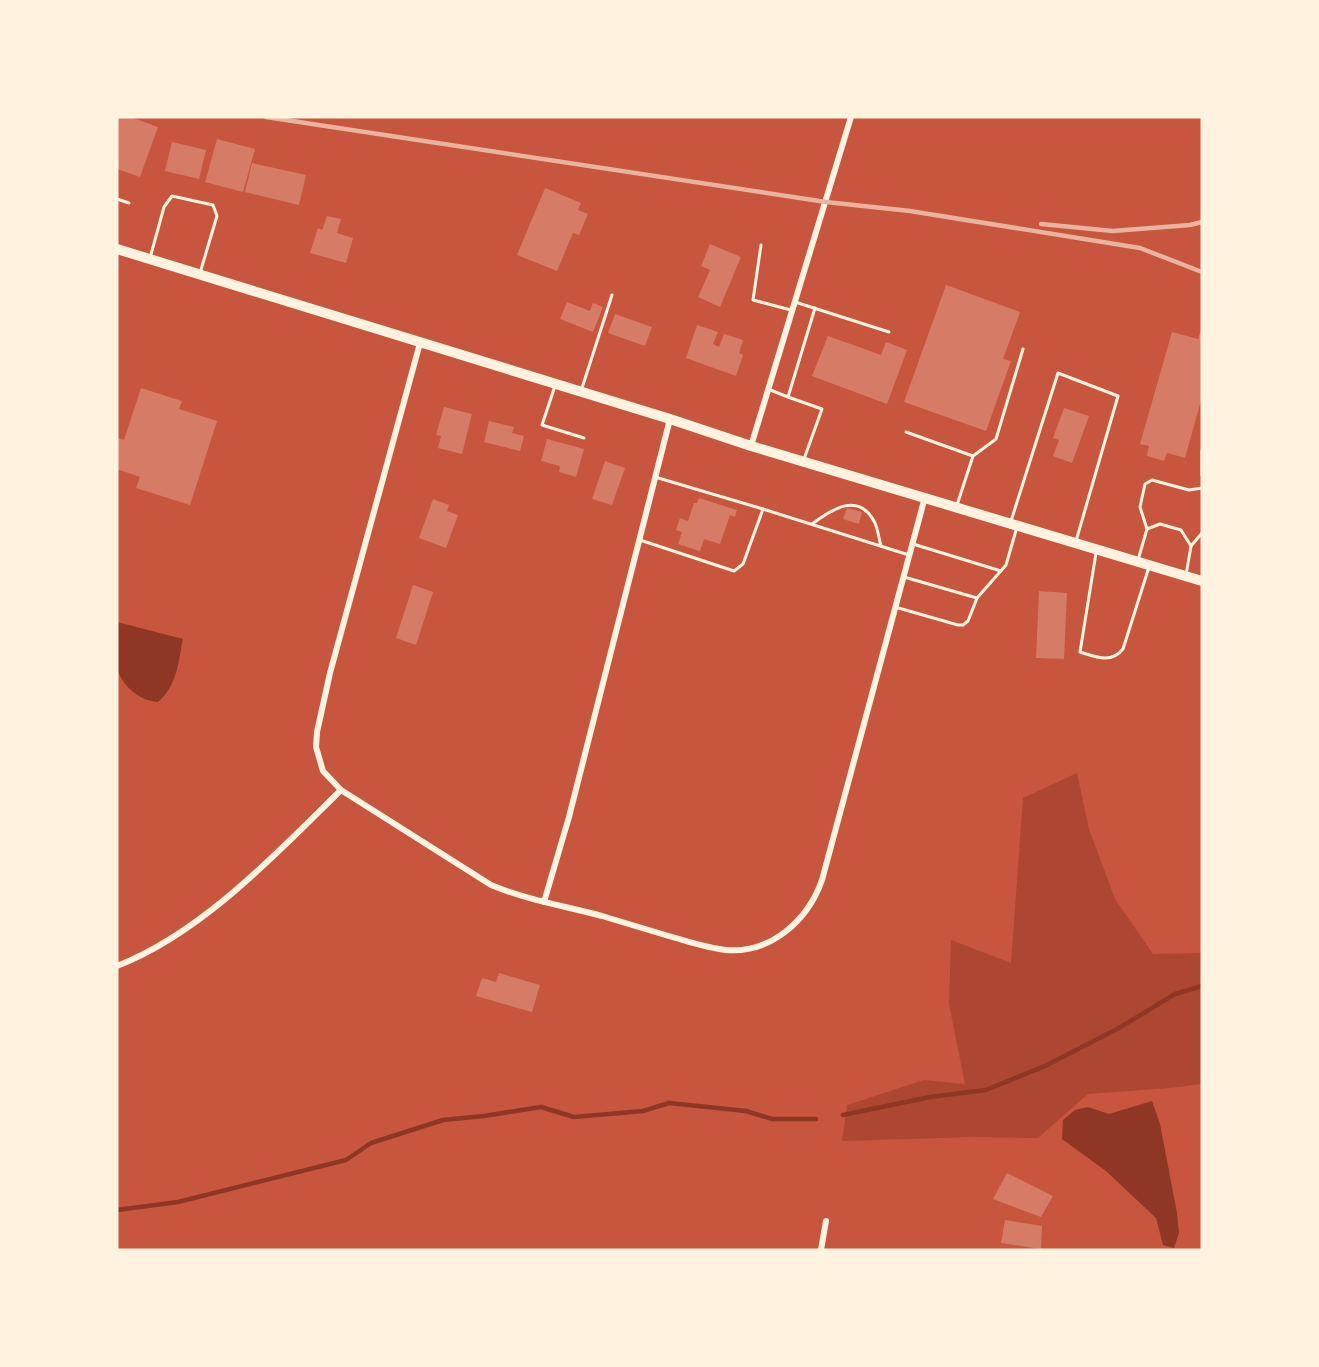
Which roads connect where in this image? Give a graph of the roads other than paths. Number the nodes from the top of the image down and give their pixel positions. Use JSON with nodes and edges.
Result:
{"nodes":[{"id":1,"x":851,"y":117,"type":"edge"},
{"id":2,"x":117,"y":199,"type":"edge"},
{"id":3,"x":129,"y":203,"type":"dead end"},
{"id":4,"x":761,"y":245,"type":"dead end"},
{"id":5,"x":117,"y":249,"type":"edge"},
{"id":6,"x":149,"y":259,"type":"junction"},
{"id":7,"x":199,"y":275,"type":"junction"},
{"id":8,"x":612,"y":295,"type":"dead end"},
{"id":9,"x":795,"y":302,"type":"junction"},
{"id":10,"x":815,"y":308,"type":"junction"},
{"id":11,"x":792,"y":311,"type":"junction"},
{"id":12,"x":889,"y":332,"type":"dead end"},
{"id":13,"x":420,"y":343,"type":"junction"},
{"id":14,"x":1023,"y":349,"type":"dead end"},
{"id":15,"x":555,"y":385,"type":"junction"},
{"id":16,"x":768,"y":389,"type":"junction"},
{"id":17,"x":581,"y":393,"type":"junction"},
{"id":18,"x":788,"y":397,"type":"junction"},
{"id":19,"x":670,"y":419,"type":"junction"},
{"id":20,"x":906,"y":432,"type":"dead end"},
{"id":21,"x":584,"y":438,"type":"dead end"},
{"id":22,"x":751,"y":446,"type":"junction"},
{"id":23,"x":1202,"y":451,"type":"edge"},
{"id":24,"x":973,"y":456,"type":"junction"},
{"id":25,"x":803,"y":460,"type":"junction"},
{"id":26,"x":1202,"y":475,"type":"edge"},
{"id":27,"x":655,"y":477,"type":"junction"},
{"id":28,"x":1202,"y":488,"type":"edge"},
{"id":29,"x":925,"y":497,"type":"junction"},
{"id":30,"x":957,"y":507,"type":"junction"},
{"id":31,"x":763,"y":509,"type":"junction"},
{"id":32,"x":812,"y":524,"type":"junction"},
{"id":33,"x":1014,"y":524,"type":"junction"},
{"id":34,"x":1147,"y":529,"type":"junction"},
{"id":35,"x":1202,"y":533,"type":"edge"},
{"id":36,"x":639,"y":540,"type":"junction"},
{"id":37,"x":1076,"y":543,"type":"junction"},
{"id":38,"x":912,"y":544,"type":"junction"},
{"id":39,"x":881,"y":546,"type":"junction"},
{"id":40,"x":1191,"y":546,"type":"junction"},
{"id":41,"x":1097,"y":550,"type":"junction"},
{"id":42,"x":909,"y":555,"type":"junction"},
{"id":43,"x":1137,"y":562,"type":"junction"},
{"id":44,"x":1149,"y":566,"type":"junction"},
{"id":45,"x":1001,"y":571,"type":"junction"},
{"id":46,"x":1185,"y":576,"type":"junction"},
{"id":47,"x":903,"y":577,"type":"junction"},
{"id":48,"x":1202,"y":582,"type":"edge"},
{"id":49,"x":977,"y":598,"type":"junction"},
{"id":50,"x":895,"y":607,"type":"junction"},
{"id":51,"x":341,"y":790,"type":"junction"},
{"id":52,"x":544,"y":902,"type":"junction"},
{"id":53,"x":117,"y":966,"type":"edge"},
{"id":54,"x":826,"y":1221,"type":"dead end"},
{"id":55,"x":821,"y":1250,"type":"edge"}],
"edges":[{"from":1,"to":9,"type":"street"},
{"from":2,"to":3,"type":"lane"},
{"from":4,"to":11,"type":"lane"},
{"from":5,"to":6,"type":"main road"},
{"from":6,"to":7,"type":"main road"},
{"from":6,"to":7,"type":"lane"},
{"from":7,"to":13,"type":"main road"},
{"from":8,"to":17,"type":"lane"},
{"from":9,"to":10,"type":"lane"},
{"from":9,"to":11,"type":"street"},
{"from":10,"to":12,"type":"lane"},
{"from":10,"to":18,"type":"lane"},
{"from":11,"to":16,"type":"street"},
{"from":13,"to":15,"type":"main road"},
{"from":13,"to":51,"type":"street"},
{"from":14,"to":24,"type":"lane"},
{"from":15,"to":17,"type":"main road"},
{"from":15,"to":21,"type":"lane"},
{"from":16,"to":18,"type":"lane"},
{"from":16,"to":22,"type":"street"},
{"from":17,"to":19,"type":"main road"},
{"from":18,"to":25,"type":"lane"},
{"from":19,"to":22,"type":"main road"},
{"from":19,"to":27,"type":"street"},
{"from":20,"to":24,"type":"lane"},
{"from":22,"to":25,"type":"main road"},
{"from":23,"to":26,"type":"lane"},
{"from":24,"to":30,"type":"lane"},
{"from":25,"to":29,"type":"main road"},
{"from":27,"to":31,"type":"lane"},
{"from":27,"to":36,"type":"street"},
{"from":28,"to":34,"type":"lane"},
{"from":29,"to":30,"type":"main road"},
{"from":29,"to":38,"type":"street"},
{"from":30,"to":33,"type":"main road"},
{"from":31,"to":32,"type":"lane"},
{"from":31,"to":36,"type":"lane"},
{"from":32,"to":39,"type":"lane"},
{"from":32,"to":39,"type":"lane"},
{"from":33,"to":37,"type":"main road"},
{"from":33,"to":37,"type":"lane"},
{"from":33,"to":45,"type":"lane"},
{"from":34,"to":40,"type":"lane"},
{"from":34,"to":43,"type":"lane"},
{"from":35,"to":40,"type":"lane"},
{"from":36,"to":52,"type":"street"},
{"from":37,"to":41,"type":"main road"},
{"from":38,"to":42,"type":"street"},
{"from":38,"to":45,"type":"lane"},
{"from":39,"to":42,"type":"lane"},
{"from":40,"to":46,"type":"lane"},
{"from":41,"to":43,"type":"main road"},
{"from":41,"to":44,"type":"lane"},
{"from":42,"to":47,"type":"street"},
{"from":43,"to":44,"type":"main road"},
{"from":44,"to":46,"type":"main road"},
{"from":45,"to":49,"type":"lane"},
{"from":46,"to":48,"type":"main road"},
{"from":47,"to":49,"type":"lane"},
{"from":47,"to":50,"type":"street"},
{"from":49,"to":50,"type":"lane"},
{"from":50,"to":52,"type":"street"},
{"from":51,"to":52,"type":"street"},
{"from":51,"to":53,"type":"street"},
{"from":54,"to":55,"type":"street"}]}
